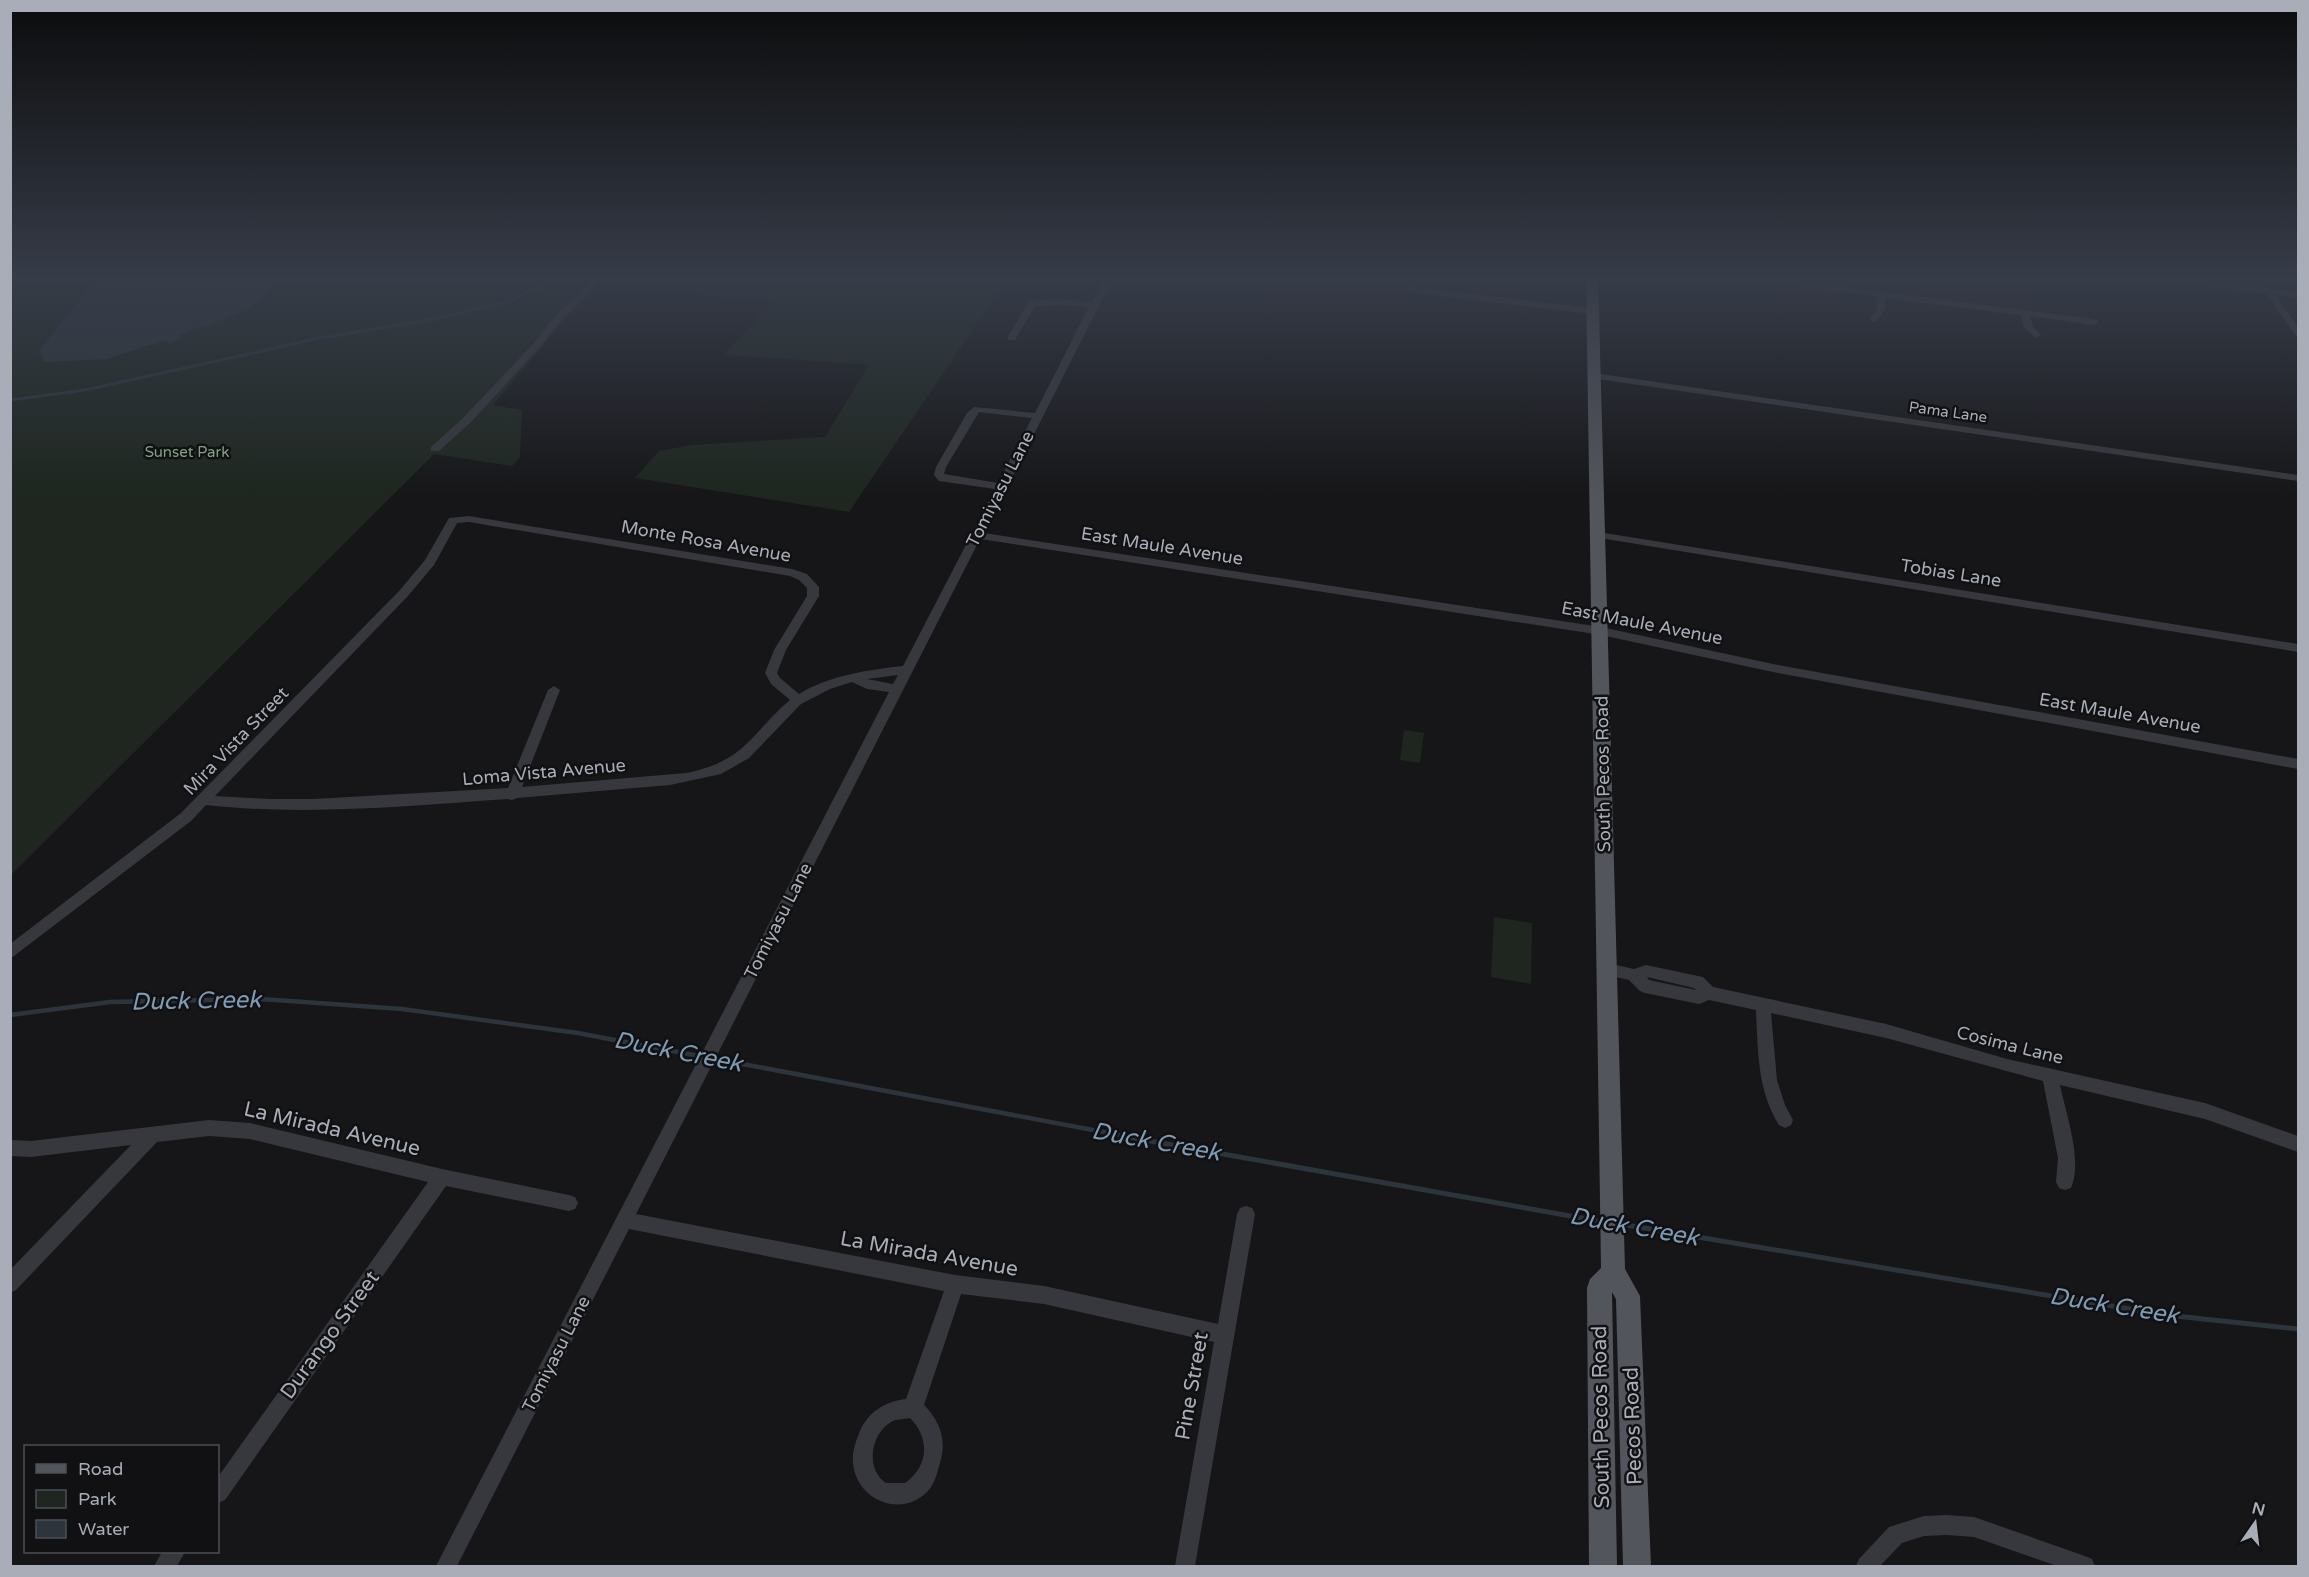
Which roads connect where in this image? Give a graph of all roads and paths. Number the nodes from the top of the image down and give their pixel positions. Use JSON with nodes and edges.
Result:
{"nodes":[{"id":1,"x":533,"y":350,"type":"edge"},
{"id":2,"x":1071,"y":350,"type":"edge"},
{"id":3,"x":1593,"y":350,"type":"edge"},
{"id":4,"x":1594,"y":376,"type":"junction"},
{"id":5,"x":1037,"y":416,"type":"junction"},
{"id":6,"x":435,"y":449,"type":"dead end"},
{"id":7,"x":2298,"y":478,"type":"edge"},
{"id":8,"x":1001,"y":487,"type":"junction"},
{"id":9,"x":453,"y":520,"type":"joint"},
{"id":10,"x":976,"y":535,"type":"junction"},
{"id":11,"x":1598,"y":535,"type":"junction"},
{"id":12,"x":1601,"y":631,"type":"junction"},
{"id":13,"x":2298,"y":648,"type":"edge"},
{"id":14,"x":907,"y":670,"type":"junction"},
{"id":15,"x":854,"y":678,"type":"junction"},
{"id":16,"x":897,"y":689,"type":"junction"},
{"id":17,"x":554,"y":690,"type":"dead end"},
{"id":18,"x":799,"y":700,"type":"junction"},
{"id":19,"x":2298,"y":764,"type":"edge"},
{"id":20,"x":512,"y":795,"type":"junction"},
{"id":21,"x":204,"y":800,"type":"junction"},
{"id":22,"x":10,"y":953,"type":"edge"},
{"id":23,"x":1607,"y":969,"type":"junction"},
{"id":24,"x":1764,"y":1004,"type":"junction"},
{"id":25,"x":2050,"y":1076,"type":"junction"},
{"id":26,"x":1785,"y":1120,"type":"dead end"},
{"id":27,"x":152,"y":1135,"type":"junction"},
{"id":28,"x":2298,"y":1144,"type":"edge"},
{"id":29,"x":10,"y":1148,"type":"edge"},
{"id":30,"x":442,"y":1178,"type":"junction"},
{"id":31,"x":2065,"y":1182,"type":"dead end"},
{"id":32,"x":569,"y":1203,"type":"dead end"},
{"id":33,"x":1246,"y":1214,"type":"dead end"},
{"id":34,"x":625,"y":1220,"type":"junction"},
{"id":35,"x":1616,"y":1270,"type":"junction"},
{"id":36,"x":10,"y":1284,"type":"edge"},
{"id":37,"x":955,"y":1284,"type":"junction"},
{"id":38,"x":1225,"y":1335,"type":"junction"},
{"id":39,"x":914,"y":1408,"type":"junction"},
{"id":40,"x":219,"y":1492,"type":"edge"},
{"id":41,"x":174,"y":1553,"type":"edge"},
{"id":42,"x":164,"y":1566,"type":"edge"},
{"id":43,"x":446,"y":1566,"type":"edge"},
{"id":44,"x":1185,"y":1566,"type":"edge"},
{"id":45,"x":1602,"y":1566,"type":"edge"},
{"id":46,"x":1637,"y":1566,"type":"edge"},
{"id":47,"x":1866,"y":1566,"type":"edge"},
{"id":48,"x":2085,"y":1566,"type":"edge"}],
"edges":[{"from":1,"to":6,"type":"street"},
{"from":2,"to":5,"type":"street","name":"Tomiyasu Lane"},
{"from":3,"to":4,"type":"main road","name":"South Pecos Road"},
{"from":4,"to":7,"type":"street","name":"Pama Lane"},
{"from":4,"to":11,"type":"main road","name":"South Pecos Road"},
{"from":5,"to":8,"type":"street","name":"Tomiyasu Lane"},
{"from":5,"to":8,"type":"street"},
{"from":8,"to":10,"type":"street","name":"Tomiyasu Lane"},
{"from":9,"to":18,"type":"street","name":"Monte Rosa Avenue"},
{"from":9,"to":21,"type":"street","name":"Mira Vista Street"},
{"from":10,"to":12,"type":"street","name":"East Maule Avenue"},
{"from":10,"to":14,"type":"street","name":"Tomiyasu Lane"},
{"from":11,"to":12,"type":"main road","name":"South Pecos Road"},
{"from":11,"to":13,"type":"street","name":"Tobias Lane"},
{"from":12,"to":19,"type":"street","name":"East Maule Avenue"},
{"from":12,"to":23,"type":"main road","name":"South Pecos Road"},
{"from":14,"to":15,"type":"street","name":"Loma Vista Avenue"},
{"from":14,"to":16,"type":"street","name":"Tomiyasu Lane"},
{"from":15,"to":16,"type":"street"},
{"from":15,"to":18,"type":"street","name":"Loma Vista Avenue"},
{"from":16,"to":34,"type":"street","name":"Tomiyasu Lane"},
{"from":17,"to":20,"type":"street"},
{"from":18,"to":20,"type":"street","name":"Loma Vista Avenue"},
{"from":20,"to":21,"type":"street","name":"Loma Vista Avenue"},
{"from":21,"to":22,"type":"street","name":"Mira Vista Street"},
{"from":23,"to":24,"type":"street","name":"Cosima Lane"},
{"from":23,"to":35,"type":"main road","name":"South Pecos Road"},
{"from":24,"to":25,"type":"street","name":"Cosima Lane"},
{"from":24,"to":26,"type":"street"},
{"from":25,"to":28,"type":"street","name":"Cosima Lane"},
{"from":25,"to":31,"type":"street"},
{"from":27,"to":29,"type":"street","name":"La Mirada Avenue"},
{"from":27,"to":30,"type":"street","name":"La Mirada Avenue"},
{"from":27,"to":36,"type":"street"},
{"from":30,"to":32,"type":"street","name":"La Mirada Avenue"},
{"from":30,"to":40,"type":"street","name":"Durango Street"},
{"from":33,"to":38,"type":"street","name":"Pine Street"},
{"from":34,"to":37,"type":"street","name":"La Mirada Avenue"},
{"from":34,"to":43,"type":"street","name":"Tomiyasu Lane"},
{"from":35,"to":45,"type":"main road","name":"South Pecos Road"},
{"from":35,"to":46,"type":"main road","name":"Pecos Road"},
{"from":37,"to":38,"type":"street","name":"La Mirada Avenue"},
{"from":37,"to":39,"type":"street"},
{"from":38,"to":44,"type":"street","name":"Pine Street"},
{"from":39,"to":39,"type":"street"},
{"from":41,"to":42,"type":"street"},
{"from":47,"to":48,"type":"street"}]}
